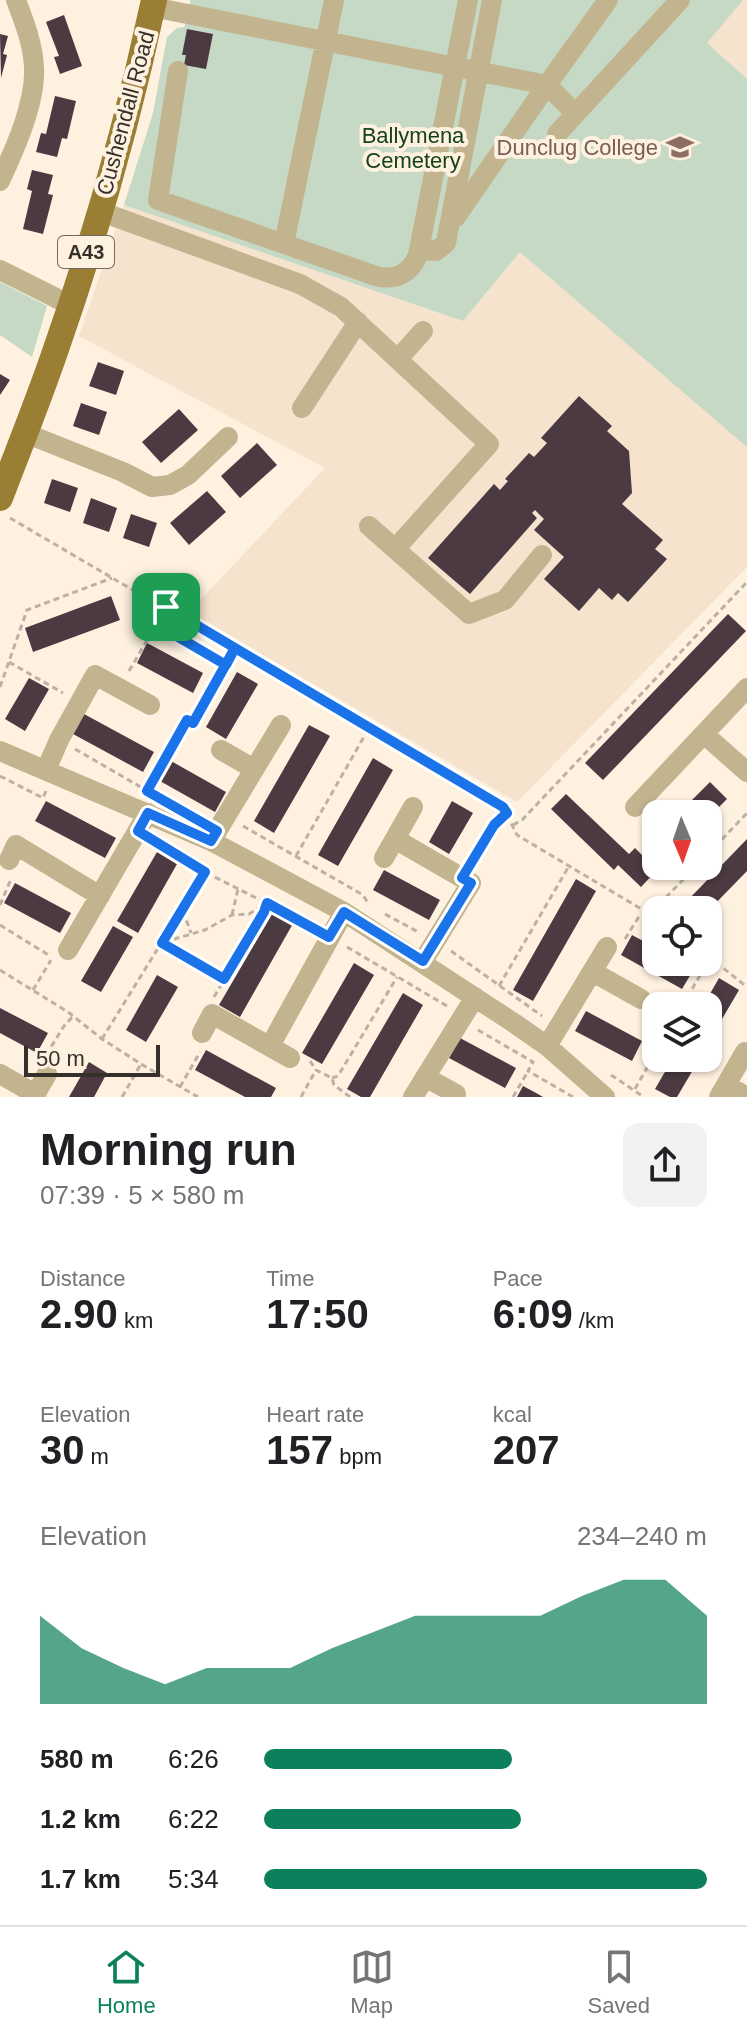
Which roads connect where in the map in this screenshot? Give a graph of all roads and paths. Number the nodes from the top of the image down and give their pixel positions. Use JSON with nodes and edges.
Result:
{"nodes":[{"id":1,"x":16,"y":0,"type":"edge"},
{"id":2,"x":334,"y":0,"type":"edge"},
{"id":3,"x":468,"y":0,"type":"edge"},
{"id":4,"x":492,"y":0,"type":"edge"},
{"id":5,"x":608,"y":0,"type":"edge"},
{"id":6,"x":680,"y":0,"type":"edge"},
{"id":7,"x":153,"y":4,"type":"edge"},
{"id":8,"x":199,"y":8,"type":"edge"},
{"id":9,"x":325,"y":41,"type":"junction"},
{"id":10,"x":455,"y":66,"type":"junction"},
{"id":11,"x":178,"y":71,"type":"dead end"},
{"id":12,"x":478,"y":71,"type":"junction"},
{"id":13,"x":547,"y":85,"type":"junction"},
{"id":14,"x":575,"y":113,"type":"junction"},
{"id":15,"x":557,"y":134,"type":"dead end"},
{"id":16,"x":0,"y":181,"type":"edge"},
{"id":17,"x":99,"y":211,"type":"junction"},
{"id":18,"x":450,"y":226,"type":"junction"},
{"id":19,"x":284,"y":244,"type":"junction"},
{"id":20,"x":419,"y":250,"type":"junction"},
{"id":21,"x":0,"y":270,"type":"edge"},
{"id":22,"x":70,"y":305,"type":"junction"},
{"id":23,"x":358,"y":322,"type":"junction"},
{"id":24,"x":423,"y":331,"type":"dead end"},
{"id":25,"x":398,"y":359,"type":"junction"},
{"id":26,"x":302,"y":408,"type":"dead end"},
{"id":27,"x":25,"y":433,"type":"junction"},
{"id":28,"x":228,"y":437,"type":"dead end"},
{"id":29,"x":0,"y":498,"type":"edge"},
{"id":30,"x":0,"y":512,"type":"edge"},
{"id":31,"x":369,"y":526,"type":"dead end"},
{"id":32,"x":396,"y":548,"type":"junction"},
{"id":33,"x":542,"y":555,"type":"dead end"},
{"id":34,"x":112,"y":578,"type":"junction"},
{"id":35,"x":747,"y":582,"type":"edge"},
{"id":36,"x":166,"y":607,"type":"junction"},
{"id":37,"x":156,"y":624,"type":"junction"},
{"id":38,"x":235,"y":648,"type":"junction"},
{"id":39,"x":9,"y":662,"type":"junction"},
{"id":40,"x":226,"y":665,"type":"junction"},
{"id":41,"x":0,"y":687,"type":"edge"},
{"id":42,"x":118,"y":687,"type":"junction"},
{"id":43,"x":747,"y":688,"type":"edge"},
{"id":44,"x":80,"y":703,"type":"junction"},
{"id":45,"x":150,"y":705,"type":"dead end"},
{"id":46,"x":281,"y":725,"type":"dead end"},
{"id":47,"x":369,"y":727,"type":"junction"},
{"id":48,"x":704,"y":734,"type":"junction"},
{"id":49,"x":59,"y":740,"type":"junction"},
{"id":50,"x":221,"y":750,"type":"dead end"},
{"id":51,"x":0,"y":751,"type":"edge"},
{"id":52,"x":254,"y":769,"type":"junction"},
{"id":53,"x":46,"y":770,"type":"junction"},
{"id":54,"x":747,"y":772,"type":"edge"},
{"id":55,"x":147,"y":791,"type":"junction"},
{"id":56,"x":413,"y":807,"type":"dead end"},
{"id":57,"x":635,"y":807,"type":"dead end"},
{"id":58,"x":507,"y":813,"type":"junction"},
{"id":59,"x":747,"y":813,"type":"edge"},
{"id":60,"x":148,"y":814,"type":"junction"},
{"id":61,"x":227,"y":817,"type":"junction"},
{"id":62,"x":513,"y":825,"type":"junction"},
{"id":63,"x":395,"y":839,"type":"junction"},
{"id":64,"x":722,"y":839,"type":"edge"},
{"id":65,"x":211,"y":841,"type":"junction"},
{"id":66,"x":296,"y":856,"type":"junction"},
{"id":67,"x":384,"y":858,"type":"dead end"},
{"id":68,"x":9,"y":860,"type":"joint"},
{"id":69,"x":569,"y":866,"type":"junction"},
{"id":70,"x":205,"y":872,"type":"junction"},
{"id":71,"x":462,"y":878,"type":"junction"},
{"id":72,"x":683,"y":880,"type":"edge"},
{"id":73,"x":238,"y":889,"type":"junction"},
{"id":74,"x":100,"y":896,"type":"junction"},
{"id":75,"x":667,"y":896,"type":"edge"},
{"id":76,"x":267,"y":903,"type":"junction"},
{"id":77,"x":0,"y":905,"type":"edge"},
{"id":78,"x":370,"y":905,"type":"dead end"},
{"id":79,"x":642,"y":909,"type":"edge"},
{"id":80,"x":182,"y":910,"type":"junction"},
{"id":81,"x":344,"y":912,"type":"junction"},
{"id":82,"x":383,"y":913,"type":"dead end"},
{"id":83,"x":232,"y":915,"type":"junction"},
{"id":84,"x":642,"y":916,"type":"edge"},
{"id":85,"x":0,"y":925,"type":"edge"},
{"id":86,"x":191,"y":933,"type":"junction"},
{"id":87,"x":329,"y":937,"type":"junction"},
{"id":88,"x":436,"y":942,"type":"junction"},
{"id":89,"x":162,"y":943,"type":"junction"},
{"id":90,"x":607,"y":947,"type":"joint"},
{"id":91,"x":68,"y":950,"type":"dead end"},
{"id":92,"x":423,"y":961,"type":"junction"},
{"id":93,"x":722,"y":969,"type":"edge"},
{"id":94,"x":0,"y":970,"type":"edge"},
{"id":95,"x":593,"y":972,"type":"junction"},
{"id":96,"x":397,"y":977,"type":"junction"},
{"id":97,"x":224,"y":979,"type":"junction"},
{"id":98,"x":499,"y":986,"type":"junction"},
{"id":99,"x":747,"y":987,"type":"edge"},
{"id":100,"x":33,"y":990,"type":"junction"},
{"id":101,"x":475,"y":997,"type":"junction"},
{"id":102,"x":641,"y":999,"type":"dead end"},
{"id":103,"x":212,"y":1014,"type":"junction"},
{"id":104,"x":73,"y":1016,"type":"junction"},
{"id":105,"x":462,"y":1018,"type":"junction"},
{"id":106,"x":558,"y":1028,"type":"junction"},
{"id":107,"x":202,"y":1033,"type":"joint"},
{"id":108,"x":102,"y":1039,"type":"junction"},
{"id":109,"x":270,"y":1046,"type":"junction"},
{"id":110,"x":547,"y":1046,"type":"junction"},
{"id":111,"x":745,"y":1052,"type":"dead end"},
{"id":112,"x":290,"y":1058,"type":"joint"},
{"id":113,"x":141,"y":1064,"type":"junction"},
{"id":114,"x":316,"y":1070,"type":"junction"},
{"id":115,"x":528,"y":1071,"type":"junction"},
{"id":116,"x":645,"y":1072,"type":"edge"},
{"id":117,"x":0,"y":1074,"type":"edge"},
{"id":118,"x":47,"y":1074,"type":"joint"},
{"id":119,"x":425,"y":1077,"type":"junction"},
{"id":120,"x":332,"y":1078,"type":"junction"},
{"id":121,"x":180,"y":1087,"type":"junction"},
{"id":122,"x":635,"y":1089,"type":"dead end"},
{"id":123,"x":723,"y":1091,"type":"edge"},
{"id":124,"x":456,"y":1094,"type":"dead end"},
{"id":125,"x":34,"y":1096,"type":"edge"},
{"id":126,"x":122,"y":1097,"type":"edge"},
{"id":127,"x":198,"y":1097,"type":"edge"},
{"id":128,"x":301,"y":1097,"type":"edge"},
{"id":129,"x":350,"y":1097,"type":"edge"},
{"id":130,"x":413,"y":1097,"type":"edge"},
{"id":131,"x":513,"y":1097,"type":"edge"},
{"id":132,"x":573,"y":1097,"type":"edge"},
{"id":133,"x":605,"y":1097,"type":"edge"},
{"id":134,"x":747,"y":1097,"type":"edge"}],
"edges":[{"from":1,"to":16,"type":"street"},
{"from":2,"to":9,"type":"street"},
{"from":3,"to":10,"type":"street"},
{"from":4,"to":12,"type":"street"},
{"from":5,"to":13,"type":"street"},
{"from":6,"to":14,"type":"street"},
{"from":7,"to":8,"type":"street"},
{"from":7,"to":17,"type":"main road","name":"Cushendall Road","number":"A43"},
{"from":8,"to":9,"type":"street"},
{"from":9,"to":10,"type":"street"},
{"from":9,"to":19,"type":"street"},
{"from":10,"to":12,"type":"street"},
{"from":10,"to":20,"type":"street"},
{"from":11,"to":19,"type":"street"},
{"from":12,"to":13,"type":"street"},
{"from":12,"to":18,"type":"street"},
{"from":13,"to":14,"type":"street"},
{"from":13,"to":18,"type":"street"},
{"from":14,"to":15,"type":"street"},
{"from":17,"to":22,"type":"main road","name":"Cushendall Road","number":"A43"},
{"from":17,"to":23,"type":"street"},
{"from":18,"to":20,"type":"street"},
{"from":19,"to":20,"type":"street"},
{"from":21,"to":22,"type":"street"},
{"from":22,"to":27,"type":"main road","name":"Cushendall Road","number":"A43"},
{"from":23,"to":25,"type":"street"},
{"from":23,"to":26,"type":"street"},
{"from":24,"to":25,"type":"street"},
{"from":25,"to":32,"type":"street"},
{"from":27,"to":28,"type":"street"},
{"from":27,"to":29,"type":"main road","name":"Cushendall Road","number":"A43"},
{"from":30,"to":34,"type":"path"},
{"from":31,"to":32,"type":"street"},
{"from":32,"to":33,"type":"street"},
{"from":34,"to":36,"type":"path"},
{"from":34,"to":39,"type":"path"},
{"from":35,"to":62,"type":"path"},
{"from":36,"to":37,"type":"path"},
{"from":36,"to":38,"type":"path"},
{"from":37,"to":40,"type":"path"},
{"from":37,"to":42,"type":"path"},
{"from":38,"to":40,"type":"path"},
{"from":38,"to":47,"type":"path"},
{"from":39,"to":41,"type":"path"},
{"from":39,"to":44,"type":"path"},
{"from":40,"to":55,"type":"path"},
{"from":42,"to":44,"type":"street"},
{"from":42,"to":45,"type":"street"},
{"from":43,"to":48,"type":"street"},
{"from":44,"to":49,"type":"street"},
{"from":46,"to":52,"type":"street"},
{"from":47,"to":58,"type":"path"},
{"from":47,"to":66,"type":"path"},
{"from":48,"to":54,"type":"street"},
{"from":48,"to":57,"type":"street"},
{"from":49,"to":53,"type":"street"},
{"from":49,"to":55,"type":"path"},
{"from":50,"to":52,"type":"street"},
{"from":51,"to":53,"type":"street"},
{"from":52,"to":61,"type":"street"},
{"from":53,"to":60,"type":"street"},
{"from":55,"to":60,"type":"path"},
{"from":56,"to":63,"type":"street"},
{"from":58,"to":62,"type":"path"},
{"from":58,"to":71,"type":"path"},
{"from":59,"to":64,"type":"path"},
{"from":60,"to":65,"type":"street"},
{"from":60,"to":70,"type":"path"},
{"from":60,"to":74,"type":"street"},
{"from":61,"to":65,"type":"street"},
{"from":61,"to":66,"type":"path"},
{"from":62,"to":69,"type":"path"},
{"from":63,"to":67,"type":"street"},
{"from":63,"to":71,"type":"street"},
{"from":65,"to":81,"type":"street"},
{"from":66,"to":78,"type":"path"},
{"from":68,"to":74,"type":"street"},
{"from":68,"to":77,"type":"path"},
{"from":69,"to":79,"type":"path"},
{"from":69,"to":98,"type":"path"},
{"from":70,"to":73,"type":"path"},
{"from":70,"to":80,"type":"path"},
{"from":71,"to":88,"type":"street"},
{"from":72,"to":75,"type":"path"},
{"from":73,"to":76,"type":"path"},
{"from":73,"to":83,"type":"path"},
{"from":74,"to":91,"type":"street"},
{"from":76,"to":83,"type":"path"},
{"from":76,"to":87,"type":"path"},
{"from":76,"to":97,"type":"path"},
{"from":80,"to":86,"type":"path"},
{"from":80,"to":89,"type":"path"},
{"from":81,"to":87,"type":"street"},
{"from":81,"to":92,"type":"street"},
{"from":82,"to":88,"type":"path"},
{"from":83,"to":86,"type":"path"},
{"from":84,"to":90,"type":"path"},
{"from":85,"to":100,"type":"path"},
{"from":86,"to":89,"type":"path"},
{"from":87,"to":96,"type":"path"},
{"from":87,"to":109,"type":"street"},
{"from":88,"to":92,"type":"street"},
{"from":88,"to":98,"type":"path"},
{"from":89,"to":97,"type":"path"},
{"from":89,"to":108,"type":"path"},
{"from":90,"to":95,"type":"street"},
{"from":92,"to":101,"type":"street"},
{"from":93,"to":99,"type":"path"},
{"from":94,"to":100,"type":"path"},
{"from":95,"to":102,"type":"street"},
{"from":95,"to":106,"type":"street"},
{"from":96,"to":105,"type":"path"},
{"from":96,"to":120,"type":"path"},
{"from":97,"to":103,"type":"path"},
{"from":98,"to":106,"type":"path"},
{"from":100,"to":104,"type":"path"},
{"from":101,"to":105,"type":"street"},
{"from":101,"to":110,"type":"street"},
{"from":103,"to":107,"type":"street"},
{"from":103,"to":109,"type":"street"},
{"from":104,"to":108,"type":"path"},
{"from":104,"to":118,"type":"path"},
{"from":105,"to":115,"type":"path"},
{"from":105,"to":119,"type":"street"},
{"from":106,"to":110,"type":"street"},
{"from":107,"to":121,"type":"path"},
{"from":108,"to":113,"type":"path"},
{"from":109,"to":112,"type":"street"},
{"from":110,"to":133,"type":"street"},
{"from":111,"to":123,"type":"street"},
{"from":112,"to":114,"type":"path"},
{"from":113,"to":121,"type":"path"},
{"from":113,"to":126,"type":"path"},
{"from":114,"to":120,"type":"path"},
{"from":114,"to":128,"type":"path"},
{"from":115,"to":131,"type":"path"},
{"from":115,"to":132,"type":"path"},
{"from":116,"to":122,"type":"path"},
{"from":117,"to":125,"type":"street"},
{"from":118,"to":125,"type":"street"},
{"from":119,"to":124,"type":"street"},
{"from":119,"to":130,"type":"street"},
{"from":120,"to":129,"type":"path"},
{"from":121,"to":127,"type":"path"},
{"from":123,"to":134,"type":"street"}]}
